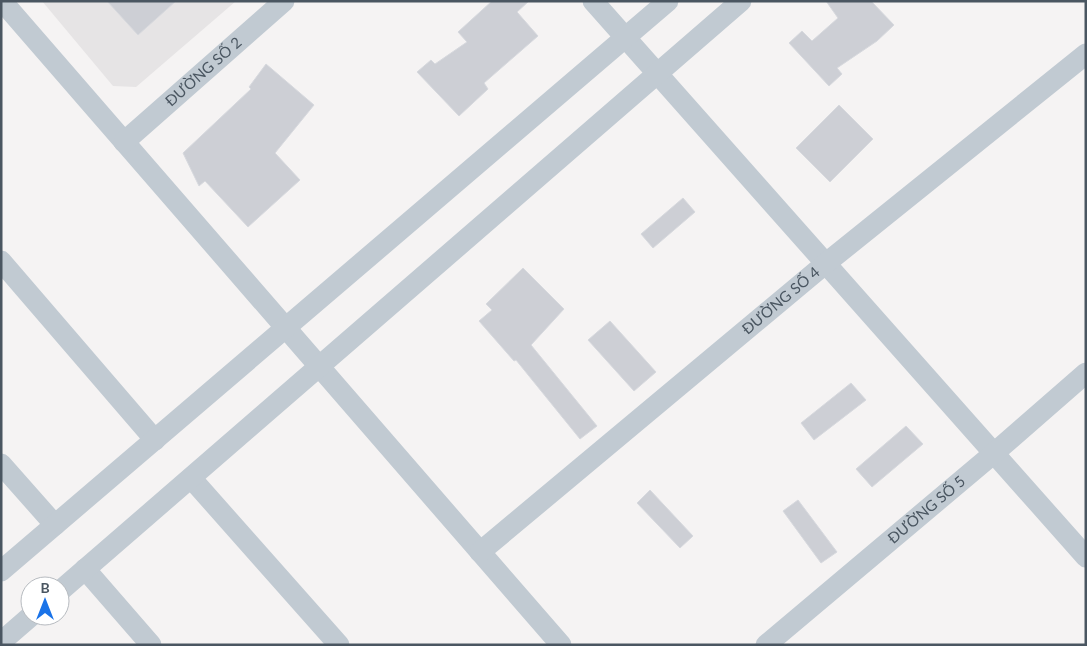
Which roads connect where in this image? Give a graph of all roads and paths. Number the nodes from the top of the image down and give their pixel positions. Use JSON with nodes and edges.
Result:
{"nodes":[{"id":1,"x":2,"y":1,"type":"edge"},
{"id":2,"x":284,"y":1,"type":"edge"},
{"id":3,"x":594,"y":1,"type":"edge"},
{"id":4,"x":668,"y":1,"type":"edge"},
{"id":5,"x":741,"y":1,"type":"edge"},
{"id":6,"x":626,"y":37,"type":"junction"},
{"id":7,"x":1086,"y":54,"type":"edge"},
{"id":8,"x":657,"y":74,"type":"junction"},
{"id":9,"x":124,"y":142,"type":"junction"},
{"id":10,"x":1,"y":261,"type":"edge"},
{"id":11,"x":825,"y":264,"type":"junction"},
{"id":12,"x":285,"y":328,"type":"junction"},
{"id":13,"x":319,"y":367,"type":"junction"},
{"id":14,"x":1086,"y":373,"type":"edge"},
{"id":15,"x":155,"y":440,"type":"junction"},
{"id":16,"x":994,"y":454,"type":"junction"},
{"id":17,"x":1,"y":464,"type":"edge"},
{"id":18,"x":191,"y":478,"type":"junction"},
{"id":19,"x":55,"y":525,"type":"junction"},
{"id":20,"x":480,"y":552,"type":"junction"},
{"id":21,"x":1086,"y":557,"type":"edge"},
{"id":22,"x":85,"y":569,"type":"junction"},
{"id":23,"x":1,"y":571,"type":"edge"},
{"id":24,"x":70,"y":582,"type":"edge"},
{"id":25,"x":20,"y":626,"type":"edge"},
{"id":26,"x":1,"y":642,"type":"edge"},
{"id":27,"x":152,"y":645,"type":"edge"},
{"id":28,"x":339,"y":645,"type":"edge"},
{"id":29,"x":561,"y":645,"type":"edge"},
{"id":30,"x":766,"y":645,"type":"edge"}],
"edges":[{"from":1,"to":9,"type":"street"},
{"from":2,"to":9,"type":"street","name":"ĐƯỜNG SỐ 2"},
{"from":3,"to":6,"type":"street"},
{"from":4,"to":6,"type":"street"},
{"from":5,"to":8,"type":"street"},
{"from":6,"to":8,"type":"street"},
{"from":6,"to":12,"type":"street"},
{"from":7,"to":11,"type":"street","name":"ĐƯỜNG SỐ 4"},
{"from":8,"to":11,"type":"street"},
{"from":8,"to":13,"type":"street"},
{"from":9,"to":12,"type":"street"},
{"from":10,"to":15,"type":"street"},
{"from":11,"to":16,"type":"street"},
{"from":11,"to":20,"type":"street","name":"ĐƯỜNG SỐ 4"},
{"from":12,"to":13,"type":"street"},
{"from":12,"to":15,"type":"street"},
{"from":13,"to":18,"type":"street"},
{"from":13,"to":20,"type":"street"},
{"from":14,"to":16,"type":"street","name":"ĐƯỜNG SỐ 5"},
{"from":15,"to":19,"type":"street"},
{"from":16,"to":21,"type":"street"},
{"from":16,"to":30,"type":"street","name":"ĐƯỜNG SỐ 5"},
{"from":17,"to":19,"type":"street"},
{"from":18,"to":22,"type":"street"},
{"from":18,"to":28,"type":"street"},
{"from":19,"to":23,"type":"street"},
{"from":20,"to":29,"type":"street"},
{"from":22,"to":24,"type":"street"},
{"from":22,"to":27,"type":"street"},
{"from":25,"to":26,"type":"street"}]}
